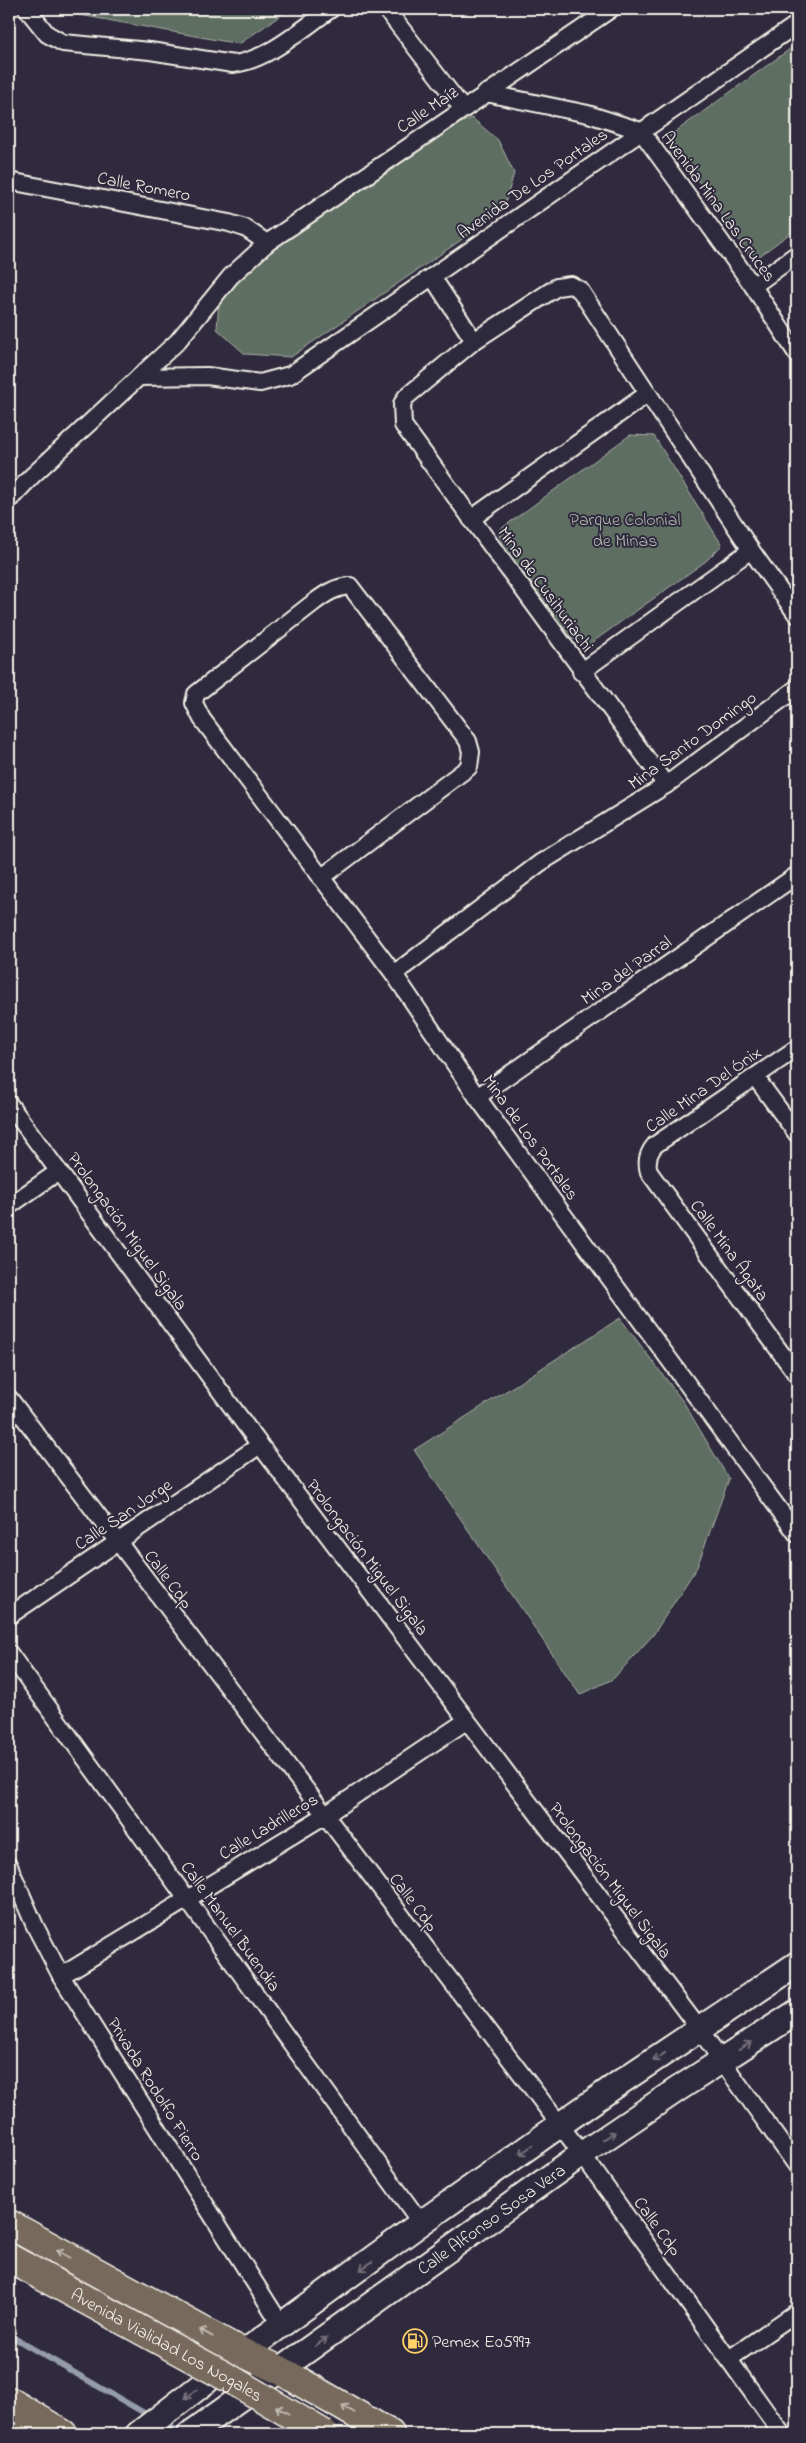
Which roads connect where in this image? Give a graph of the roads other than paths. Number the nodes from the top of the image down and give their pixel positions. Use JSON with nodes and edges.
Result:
{"nodes":[{"id":1,"x":28,"y":9,"type":"edge"},
{"id":2,"x":331,"y":9,"type":"edge"},
{"id":3,"x":386,"y":9,"type":"edge"},
{"id":4,"x":611,"y":9,"type":"edge"},
{"id":5,"x":797,"y":24,"type":"edge"},
{"id":6,"x":486,"y":94,"type":"junction"},
{"id":7,"x":463,"y":109,"type":"junction"},
{"id":8,"x":641,"y":131,"type":"junction"},
{"id":9,"x":9,"y":181,"type":"edge"},
{"id":10,"x":267,"y":243,"type":"junction"},
{"id":11,"x":797,"y":254,"type":"edge"},
{"id":12,"x":433,"y":278,"type":"junction"},
{"id":13,"x":753,"y":286,"type":"junction"},
{"id":14,"x":474,"y":340,"type":"junction"},
{"id":15,"x":797,"y":354,"type":"edge"},
{"id":16,"x":139,"y":377,"type":"junction"},
{"id":17,"x":647,"y":394,"type":"junction"},
{"id":18,"x":9,"y":500,"type":"edge"},
{"id":19,"x":471,"y":519,"type":"junction"},
{"id":20,"x":751,"y":550,"type":"junction"},
{"id":21,"x":797,"y":615,"type":"edge"},
{"id":22,"x":581,"y":672,"type":"junction"},
{"id":23,"x":797,"y":688,"type":"edge"},
{"id":24,"x":666,"y":786,"type":"junction"},
{"id":25,"x":797,"y":875,"type":"edge"},
{"id":26,"x":321,"y":878,"type":"junction"},
{"id":27,"x":394,"y":974,"type":"junction"},
{"id":28,"x":797,"y":1048,"type":"edge"},
{"id":29,"x":756,"y":1078,"type":"junction"},
{"id":30,"x":477,"y":1097,"type":"junction"},
{"id":31,"x":9,"y":1104,"type":"edge"},
{"id":32,"x":797,"y":1134,"type":"edge"},
{"id":33,"x":59,"y":1172,"type":"junction"},
{"id":34,"x":649,"y":1172,"type":"joint"},
{"id":35,"x":9,"y":1206,"type":"edge"},
{"id":36,"x":797,"y":1375,"type":"edge"},
{"id":37,"x":9,"y":1398,"type":"edge"},
{"id":38,"x":260,"y":1445,"type":"junction"},
{"id":39,"x":797,"y":1534,"type":"edge"},
{"id":40,"x":116,"y":1542,"type":"junction"},
{"id":41,"x":9,"y":1616,"type":"edge"},
{"id":42,"x":9,"y":1653,"type":"edge"},
{"id":43,"x":466,"y":1721,"type":"junction"},
{"id":44,"x":324,"y":1816,"type":"junction"},
{"id":45,"x":9,"y":1866,"type":"edge"},
{"id":46,"x":186,"y":1898,"type":"junction"},
{"id":47,"x":797,"y":1964,"type":"edge"},
{"id":48,"x":61,"y":1976,"type":"junction"},
{"id":49,"x":797,"y":2012,"type":"edge"},
{"id":50,"x":700,"y":2030,"type":"junction"},
{"id":51,"x":721,"y":2062,"type":"junction"},
{"id":52,"x":560,"y":2126,"type":"junction"},
{"id":53,"x":582,"y":2154,"type":"junction"},
{"id":54,"x":797,"y":2166,"type":"edge"},
{"id":55,"x":9,"y":2224,"type":"edge"},
{"id":56,"x":421,"y":2224,"type":"junction"},
{"id":57,"x":391,"y":2248,"type":"junction"},
{"id":58,"x":9,"y":2258,"type":"edge"},
{"id":59,"x":412,"y":2275,"type":"junction"},
{"id":60,"x":797,"y":2312,"type":"edge"},
{"id":61,"x":282,"y":2326,"type":"junction"},
{"id":62,"x":243,"y":2353,"type":"junction"},
{"id":63,"x":729,"y":2359,"type":"junction"},
{"id":64,"x":280,"y":2370,"type":"junction"},
{"id":65,"x":9,"y":2401,"type":"edge"},
{"id":66,"x":63,"y":2434,"type":"edge"},
{"id":67,"x":138,"y":2434,"type":"edge"},
{"id":68,"x":190,"y":2434,"type":"edge"},
{"id":69,"x":324,"y":2434,"type":"edge"},
{"id":70,"x":390,"y":2434,"type":"edge"},
{"id":71,"x":782,"y":2434,"type":"edge"}],
"edges":[{"from":1,"to":2,"type":"street"},
{"from":3,"to":7,"type":"street"},
{"from":4,"to":6,"type":"street","name":"Calle Maíz"},
{"from":5,"to":8,"type":"street","name":"Avenida De Los Portales"},
{"from":6,"to":7,"type":"street","name":"Calle Maíz"},
{"from":6,"to":8,"type":"street"},
{"from":7,"to":10,"type":"street","name":"Calle Maíz"},
{"from":8,"to":12,"type":"street","name":"Avenida De Los Portales"},
{"from":8,"to":13,"type":"street","name":"Avenida Mina Las Cruces"},
{"from":9,"to":10,"type":"street","name":"Calle Romero"},
{"from":10,"to":16,"type":"street","name":"Calle Maíz"},
{"from":11,"to":13,"type":"street"},
{"from":12,"to":14,"type":"street"},
{"from":12,"to":16,"type":"street","name":"Avenida De Los Portales"},
{"from":13,"to":15,"type":"street","name":"Avenida Mina Las Cruces"},
{"from":14,"to":17,"type":"street"},
{"from":14,"to":19,"type":"street","name":"Mina de Cusihuriachi"},
{"from":16,"to":18,"type":"street","name":"Calle Maíz"},
{"from":17,"to":19,"type":"street"},
{"from":17,"to":20,"type":"street"},
{"from":19,"to":22,"type":"street","name":"Mina de Cusihuriachi"},
{"from":20,"to":21,"type":"street"},
{"from":20,"to":22,"type":"street"},
{"from":22,"to":24,"type":"street","name":"Mina de Cusihuriachi"},
{"from":23,"to":24,"type":"street","name":"Mina Santo Domingo"},
{"from":24,"to":27,"type":"street","name":"Mina Santo Domingo"},
{"from":25,"to":30,"type":"street","name":"Mina del Parral"},
{"from":26,"to":26,"type":"street","name":"Mina de Los Portales"},
{"from":26,"to":27,"type":"street","name":"Mina de Los Portales"},
{"from":27,"to":30,"type":"street","name":"Mina de Los Portales"},
{"from":28,"to":29,"type":"street","name":"Calle Mina Del Ónix"},
{"from":29,"to":32,"type":"street"},
{"from":29,"to":34,"type":"street","name":"Calle Mina Del Ónix"},
{"from":30,"to":39,"type":"street","name":"Mina de Los Portales"},
{"from":31,"to":33,"type":"street","name":"Prolongación Miguel Sigala"},
{"from":33,"to":35,"type":"street"},
{"from":33,"to":38,"type":"street","name":"Prolongación Miguel Sigala"},
{"from":34,"to":36,"type":"street","name":"Calle Mina Ágata"},
{"from":37,"to":40,"type":"street","name":"Calle Cdp"},
{"from":38,"to":40,"type":"street","name":"Calle San Jorge"},
{"from":38,"to":43,"type":"street","name":"Prolongación Miguel Sigala"},
{"from":40,"to":41,"type":"street","name":"Calle San Jorge"},
{"from":40,"to":44,"type":"street","name":"Calle Cdp"},
{"from":42,"to":46,"type":"street","name":"Calle Manuel Buendía"},
{"from":43,"to":44,"type":"street","name":"Calle Ladrilleros"},
{"from":43,"to":50,"type":"street","name":"Prolongación Miguel Sigala"},
{"from":44,"to":46,"type":"street","name":"Calle Ladrilleros"},
{"from":44,"to":52,"type":"street","name":"Calle Cdp"},
{"from":45,"to":48,"type":"street","name":"Privada Rodolfo Fierro"},
{"from":46,"to":48,"type":"street","name":"Calle Ladrilleros"},
{"from":46,"to":56,"type":"street","name":"Calle Manuel Buendía"},
{"from":47,"to":50,"type":"main road","name":"Calle Alfonso Sosa Vera"},
{"from":48,"to":61,"type":"street","name":"Privada Rodolfo Fierro"},
{"from":51,"to":49,"type":"main road","name":"Calle Alfonso Sosa Vera","one_way":true},
{"from":50,"to":51,"type":"street","name":"Prolongación Miguel Sigala"},
{"from":50,"to":52,"type":"main road","name":"Calle Alfonso Sosa Vera","one_way":true},
{"from":53,"to":51,"type":"main road","name":"Calle Alfonso Sosa Vera","one_way":true},
{"from":51,"to":54,"type":"street","name":"Prolongación Miguel Sigala"},
{"from":52,"to":53,"type":"street","name":"Calle Cdp"},
{"from":52,"to":56,"type":"main road","name":"Calle Alfonso Sosa Vera","one_way":true},
{"from":53,"to":59,"type":"main road","name":"Calle Alfonso Sosa Vera"},
{"from":53,"to":63,"type":"street","name":"Calle Cdp"},
{"from":62,"to":55,"type":"highway","one_way":true},
{"from":56,"to":57,"type":"main road","name":"Calle Alfonso Sosa Vera"},
{"from":57,"to":59,"type":"main road"},
{"from":57,"to":61,"type":"main road","name":"Calle Alfonso Sosa Vera","one_way":true},
{"from":69,"to":58,"type":"highway","name":"Avenida Vialidad Los Nogales","one_way":true,"bridge":true},
{"from":64,"to":59,"type":"main road","name":"Calle Alfonso Sosa Vera","one_way":true},
{"from":60,"to":63,"type":"street"},
{"from":61,"to":62,"type":"main road","name":"Calle Alfonso Sosa Vera"},
{"from":62,"to":64,"type":"highway"},
{"from":62,"to":67,"type":"main road","name":"Calle Alfonso Sosa Vera","one_way":true},
{"from":63,"to":71,"type":"street","name":"Calle Cdp"},
{"from":64,"to":68,"type":"main road","name":"Calle Alfonso Sosa Vera"},
{"from":70,"to":64,"type":"highway","one_way":true},
{"from":65,"to":66,"type":"highway"}]}
